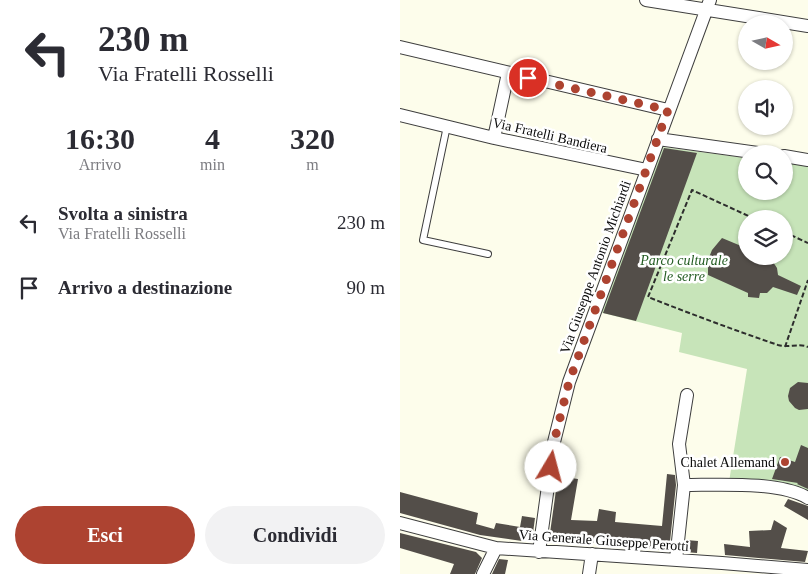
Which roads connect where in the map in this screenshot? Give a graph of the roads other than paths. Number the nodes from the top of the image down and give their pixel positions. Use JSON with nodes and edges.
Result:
{"nodes":[{"id":1,"x":646,"y":0,"type":"edge"},
{"id":2,"x":709,"y":6,"type":"edge"},
{"id":3,"x":808,"y":26,"type":"edge"},
{"id":4,"x":400,"y":47,"type":"edge"},
{"id":5,"x":508,"y":73,"type":"junction"},
{"id":6,"x":668,"y":110,"type":"junction"},
{"id":7,"x":400,"y":114,"type":"edge"},
{"id":8,"x":447,"y":126,"type":"junction"},
{"id":9,"x":494,"y":138,"type":"junction"},
{"id":10,"x":658,"y":139,"type":"junction"},
{"id":11,"x":738,"y":150,"type":"edge"},
{"id":12,"x":793,"y":158,"type":"edge"},
{"id":13,"x":808,"y":160,"type":"edge"},
{"id":14,"x":647,"y":170,"type":"junction"},
{"id":15,"x":488,"y":254,"type":"dead end"},
{"id":16,"x":687,"y":395,"type":"dead end"},
{"id":17,"x":684,"y":486,"type":"junction"},
{"id":18,"x":808,"y":498,"type":"edge"},
{"id":19,"x":400,"y":523,"type":"edge"},
{"id":20,"x":496,"y":548,"type":"junction"},
{"id":21,"x":539,"y":552,"type":"junction"},
{"id":22,"x":592,"y":554,"type":"junction"},
{"id":23,"x":676,"y":560,"type":"junction"},
{"id":24,"x":731,"y":569,"type":"edge"},
{"id":25,"x":808,"y":570,"type":"edge"},
{"id":26,"x":483,"y":574,"type":"edge"},
{"id":27,"x":589,"y":574,"type":"edge"}],
"edges":[{"from":1,"to":2,"type":"street"},
{"from":2,"to":3,"type":"street"},
{"from":2,"to":6,"type":"street","name":"Via Giuseppe Antonio Michiardi"},
{"from":4,"to":5,"type":"street"},
{"from":5,"to":6,"type":"street"},
{"from":5,"to":9,"type":"street"},
{"from":6,"to":10,"type":"street","name":"Via Giuseppe Antonio Michiardi"},
{"from":7,"to":8,"type":"street","name":"Via Fratelli Bandiera"},
{"from":8,"to":9,"type":"street","name":"Via Fratelli Bandiera"},
{"from":8,"to":15,"type":"lane"},
{"from":9,"to":14,"type":"street","name":"Via Fratelli Bandiera"},
{"from":10,"to":11,"type":"street"},
{"from":10,"to":14,"type":"street","name":"Via Giuseppe Antonio Michiardi"},
{"from":12,"to":13,"type":"street"},
{"from":14,"to":21,"type":"street","name":"Via Giuseppe Antonio Michiardi"},
{"from":16,"to":17,"type":"street"},
{"from":17,"to":18,"type":"street"},
{"from":17,"to":23,"type":"street"},
{"from":19,"to":20,"type":"street","name":"Via Generale Giuseppe Perotti"},
{"from":20,"to":21,"type":"street","name":"Via Generale Giuseppe Perotti"},
{"from":20,"to":26,"type":"street"},
{"from":21,"to":22,"type":"street","name":"Via Generale Giuseppe Perotti"},
{"from":22,"to":23,"type":"street","name":"Via Generale Giuseppe Perotti"},
{"from":22,"to":27,"type":"street"},
{"from":23,"to":24,"type":"street","name":"Via Generale Giuseppe Perotti"},
{"from":24,"to":25,"type":"street","name":"Via Generale Giuseppe Perotti"}]}
